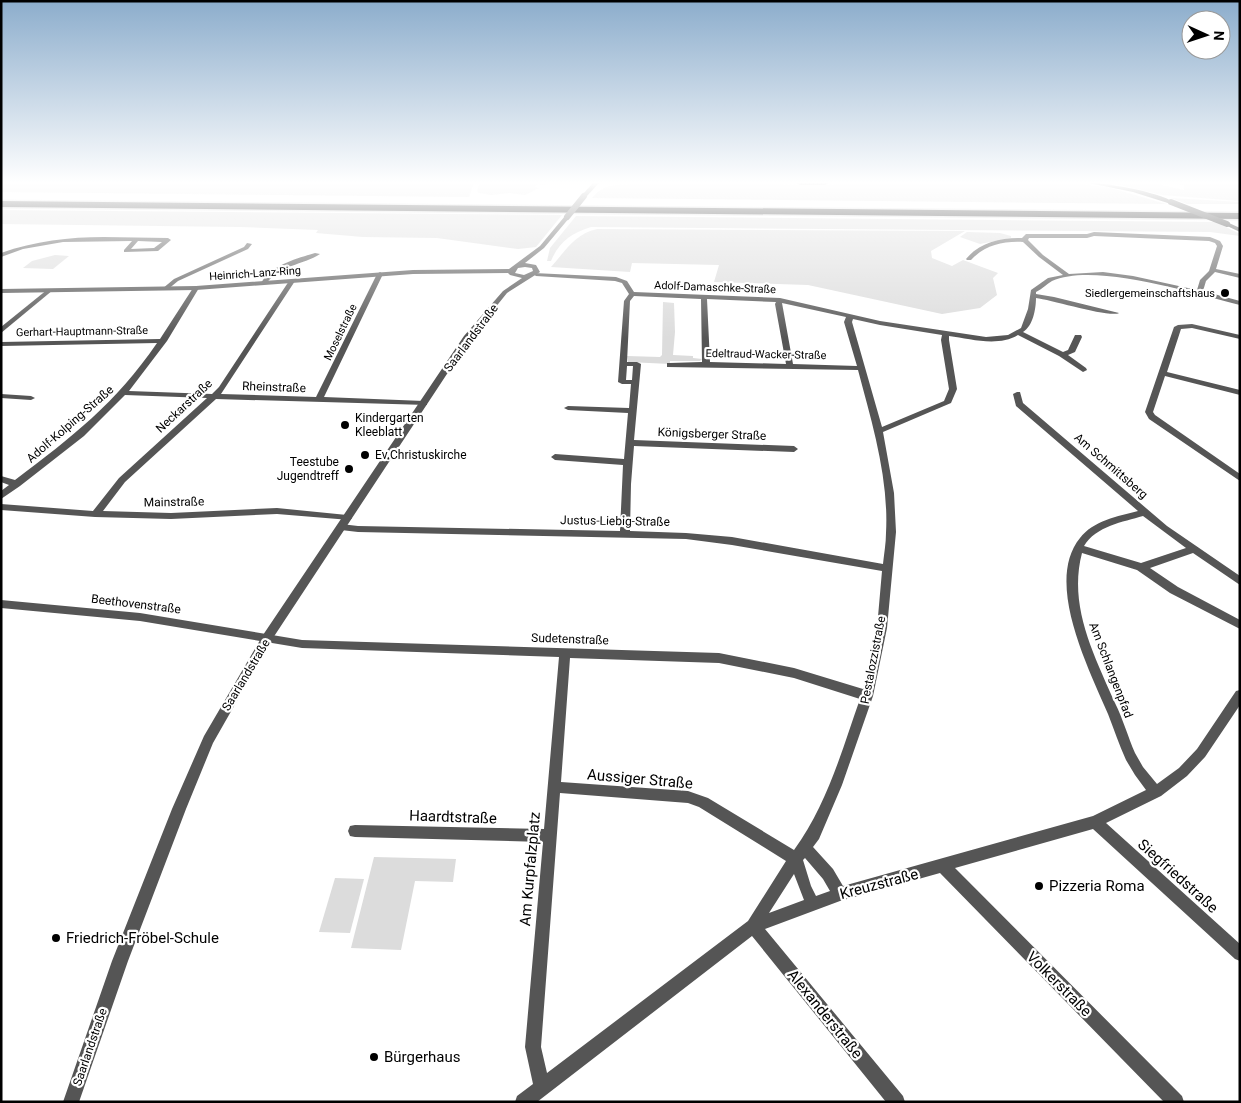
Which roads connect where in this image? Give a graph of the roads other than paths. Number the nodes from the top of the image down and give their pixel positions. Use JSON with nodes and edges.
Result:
{"nodes":[{"id":1,"x":552,"y":234,"type":"edge"},
{"id":2,"x":1092,"y":234,"type":"edge"},
{"id":3,"x":1105,"y":234,"type":"edge"},
{"id":4,"x":1025,"y":238,"type":"junction"},
{"id":5,"x":137,"y":240,"type":"junction"},
{"id":6,"x":249,"y":244,"type":"dead end"},
{"id":7,"x":542,"y":247,"type":"junction"},
{"id":8,"x":317,"y":254,"type":"dead end"},
{"id":9,"x":1,"y":255,"type":"edge"},
{"id":10,"x":969,"y":259,"type":"dead end"},
{"id":11,"x":519,"y":265,"type":"junction"},
{"id":12,"x":536,"y":270,"type":"junction"},
{"id":13,"x":1213,"y":270,"type":"junction"},
{"id":14,"x":512,"y":272,"type":"junction"},
{"id":15,"x":380,"y":274,"type":"junction"},
{"id":16,"x":1067,"y":275,"type":"junction"},
{"id":17,"x":1240,"y":276,"type":"edge"},
{"id":18,"x":528,"y":277,"type":"junction"},
{"id":19,"x":292,"y":280,"type":"junction"},
{"id":20,"x":264,"y":283,"type":"junction"},
{"id":21,"x":196,"y":288,"type":"junction"},
{"id":22,"x":166,"y":289,"type":"junction"},
{"id":23,"x":50,"y":290,"type":"junction"},
{"id":24,"x":1,"y":291,"type":"edge"},
{"id":25,"x":505,"y":292,"type":"junction"},
{"id":26,"x":1198,"y":293,"type":"junction"},
{"id":27,"x":632,"y":294,"type":"junction"},
{"id":28,"x":1033,"y":296,"type":"junction"},
{"id":29,"x":704,"y":298,"type":"junction"},
{"id":30,"x":780,"y":300,"type":"junction"},
{"id":31,"x":1240,"y":303,"type":"edge"},
{"id":32,"x":1115,"y":313,"type":"dead end"},
{"id":33,"x":850,"y":317,"type":"junction"},
{"id":34,"x":1,"y":331,"type":"edge"},
{"id":35,"x":1019,"y":333,"type":"junction"},
{"id":36,"x":946,"y":334,"type":"junction"},
{"id":37,"x":1078,"y":337,"type":"dead end"},
{"id":38,"x":1240,"y":337,"type":"edge"},
{"id":39,"x":163,"y":340,"type":"junction"},
{"id":40,"x":1,"y":344,"type":"edge"},
{"id":41,"x":1062,"y":354,"type":"junction"},
{"id":42,"x":623,"y":364,"type":"junction"},
{"id":43,"x":706,"y":364,"type":"junction"},
{"id":44,"x":670,"y":365,"type":"dead end"},
{"id":45,"x":790,"y":366,"type":"junction"},
{"id":46,"x":861,"y":368,"type":"junction"},
{"id":47,"x":1083,"y":370,"type":"dead end"},
{"id":48,"x":1162,"y":373,"type":"junction"},
{"id":49,"x":636,"y":382,"type":"junction"},
{"id":50,"x":124,"y":393,"type":"junction"},
{"id":51,"x":1240,"y":393,"type":"edge"},
{"id":52,"x":1017,"y":394,"type":"dead end"},
{"id":53,"x":1,"y":396,"type":"edge"},
{"id":54,"x":214,"y":396,"type":"junction"},
{"id":55,"x":31,"y":398,"type":"dead end"},
{"id":56,"x":319,"y":400,"type":"junction"},
{"id":57,"x":424,"y":403,"type":"junction"},
{"id":58,"x":568,"y":408,"type":"dead end"},
{"id":59,"x":633,"y":411,"type":"junction"},
{"id":60,"x":878,"y":431,"type":"junction"},
{"id":61,"x":629,"y":443,"type":"junction"},
{"id":62,"x":794,"y":450,"type":"dead end"},
{"id":63,"x":555,"y":457,"type":"dead end"},
{"id":64,"x":628,"y":462,"type":"junction"},
{"id":65,"x":1240,"y":478,"type":"edge"},
{"id":66,"x":1,"y":479,"type":"edge"},
{"id":67,"x":17,"y":484,"type":"junction"},
{"id":68,"x":1,"y":496,"type":"edge"},
{"id":69,"x":1,"y":507,"type":"edge"},
{"id":70,"x":1145,"y":512,"type":"junction"},
{"id":71,"x":95,"y":514,"type":"junction"},
{"id":72,"x":344,"y":522,"type":"junction"},
{"id":73,"x":625,"y":534,"type":"junction"},
{"id":74,"x":1078,"y":548,"type":"junction"},
{"id":75,"x":1195,"y":550,"type":"junction"},
{"id":76,"x":1141,"y":567,"type":"junction"},
{"id":77,"x":886,"y":568,"type":"junction"},
{"id":78,"x":1240,"y":581,"type":"edge"},
{"id":79,"x":1,"y":604,"type":"edge"},
{"id":80,"x":1240,"y":625,"type":"edge"},
{"id":81,"x":267,"y":638,"type":"junction"},
{"id":82,"x":565,"y":652,"type":"junction"},
{"id":83,"x":1240,"y":695,"type":"edge"},
{"id":84,"x":868,"y":696,"type":"junction"},
{"id":85,"x":554,"y":787,"type":"junction"},
{"id":86,"x":1156,"y":792,"type":"junction"},
{"id":87,"x":1095,"y":822,"type":"junction"},
{"id":88,"x":355,"y":831,"type":"dead end"},
{"id":89,"x":549,"y":836,"type":"junction"},
{"id":90,"x":801,"y":854,"type":"junction"},
{"id":91,"x":943,"y":866,"type":"junction"},
{"id":92,"x":840,"y":894,"type":"junction"},
{"id":93,"x":813,"y":904,"type":"junction"},
{"id":94,"x":753,"y":926,"type":"junction"},
{"id":95,"x":1240,"y":954,"type":"edge"},
{"id":96,"x":542,"y":1087,"type":"junction"},
{"id":97,"x":71,"y":1101,"type":"edge"},
{"id":98,"x":523,"y":1102,"type":"edge"},
{"id":99,"x":896,"y":1102,"type":"edge"},
{"id":100,"x":1176,"y":1102,"type":"edge"}],
"edges":[{"from":1,"to":7,"type":"street","bridge":true},
{"from":2,"to":4,"type":"street"},
{"from":3,"to":13,"type":"street"},
{"from":4,"to":10,"type":"street"},
{"from":4,"to":16,"type":"street"},
{"from":5,"to":5,"type":"street"},
{"from":5,"to":9,"type":"street"},
{"from":6,"to":22,"type":"street"},
{"from":7,"to":11,"type":"street"},
{"from":7,"to":12,"type":"street"},
{"from":8,"to":20,"type":"street"},
{"from":11,"to":12,"type":"street"},
{"from":11,"to":14,"type":"street"},
{"from":12,"to":18,"type":"street","name":"Saarlandstraße"},
{"from":12,"to":27,"type":"street"},
{"from":13,"to":17,"type":"street"},
{"from":13,"to":26,"type":"street"},
{"from":14,"to":15,"type":"street","name":"Heinrich-Lanz-Ring"},
{"from":14,"to":18,"type":"street","name":"Heinrich-Lanz-Ring"},
{"from":14,"to":25,"type":"street","name":"Saarlandstraße"},
{"from":15,"to":19,"type":"street","name":"Heinrich-Lanz-Ring"},
{"from":15,"to":56,"type":"street","name":"Moselstraße"},
{"from":16,"to":26,"type":"street"},
{"from":16,"to":28,"type":"street"},
{"from":18,"to":25,"type":"street","name":"Saarlandstraße"},
{"from":19,"to":20,"type":"street","name":"Heinrich-Lanz-Ring"},
{"from":19,"to":54,"type":"street","name":"Neckarstraße"},
{"from":20,"to":21,"type":"street","name":"Heinrich-Lanz-Ring"},
{"from":21,"to":22,"type":"street","name":"Heinrich-Lanz-Ring"},
{"from":21,"to":39,"type":"street","name":"Adolf-Kolping-Straße"},
{"from":22,"to":23,"type":"street","name":"Heinrich-Lanz-Ring"},
{"from":23,"to":24,"type":"street","name":"Heinrich-Lanz-Ring"},
{"from":23,"to":34,"type":"street"},
{"from":25,"to":57,"type":"street","name":"Saarlandstraße"},
{"from":26,"to":31,"type":"street"},
{"from":27,"to":29,"type":"street","name":"Adolf-Damaschke-Straße"},
{"from":27,"to":42,"type":"street"},
{"from":28,"to":32,"type":"street"},
{"from":28,"to":35,"type":"street"},
{"from":29,"to":30,"type":"street","name":"Adolf-Damaschke-Straße"},
{"from":29,"to":43,"type":"street"},
{"from":30,"to":33,"type":"street","name":"Adolf-Damaschke-Straße"},
{"from":30,"to":45,"type":"street"},
{"from":33,"to":36,"type":"street","name":"Adolf-Damaschke-Straße"},
{"from":33,"to":46,"type":"street","name":"Pestalozzistraße"},
{"from":35,"to":36,"type":"street","name":"Adolf-Damaschke-Straße"},
{"from":35,"to":41,"type":"street"},
{"from":36,"to":60,"type":"street"},
{"from":37,"to":41,"type":"street"},
{"from":38,"to":48,"type":"street"},
{"from":39,"to":40,"type":"street","name":"Gerhart-Hauptmann-Straße"},
{"from":39,"to":50,"type":"street","name":"Adolf-Kolping-Straße"},
{"from":41,"to":47,"type":"street"},
{"from":42,"to":49,"type":"street"},
{"from":42,"to":49,"type":"street"},
{"from":43,"to":44,"type":"street","name":"Edeltraud-Wacker-Straße"},
{"from":43,"to":45,"type":"street","name":"Edeltraud-Wacker-Straße"},
{"from":45,"to":46,"type":"street","name":"Edeltraud-Wacker-Straße"},
{"from":46,"to":60,"type":"street","name":"Pestalozzistraße"},
{"from":48,"to":51,"type":"street"},
{"from":48,"to":65,"type":"street"},
{"from":49,"to":59,"type":"street"},
{"from":50,"to":54,"type":"street","name":"Rheinstraße"},
{"from":50,"to":67,"type":"street","name":"Adolf-Kolping-Straße"},
{"from":52,"to":70,"type":"street","name":"Am Schmittsberg"},
{"from":53,"to":55,"type":"street"},
{"from":54,"to":56,"type":"street","name":"Rheinstraße"},
{"from":54,"to":71,"type":"street","name":"Neckarstraße"},
{"from":56,"to":57,"type":"street","name":"Rheinstraße"},
{"from":57,"to":72,"type":"street","name":"Saarlandstraße"},
{"from":58,"to":59,"type":"street"},
{"from":59,"to":61,"type":"street"},
{"from":60,"to":77,"type":"street","name":"Pestalozzistraße"},
{"from":61,"to":62,"type":"street","name":"Königsberger Straße"},
{"from":61,"to":64,"type":"street"},
{"from":63,"to":64,"type":"street"},
{"from":64,"to":73,"type":"street"},
{"from":66,"to":67,"type":"street"},
{"from":67,"to":68,"type":"street","name":"Adolf-Kolping-Straße"},
{"from":69,"to":71,"type":"street","name":"Mainstraße"},
{"from":70,"to":74,"type":"street"},
{"from":70,"to":75,"type":"street","name":"Am Schmittsberg"},
{"from":71,"to":72,"type":"street","name":"Mainstraße"},
{"from":72,"to":73,"type":"street","name":"Justus-Liebig-Straße"},
{"from":72,"to":81,"type":"street","name":"Saarlandstraße"},
{"from":73,"to":77,"type":"street","name":"Justus-Liebig-Straße"},
{"from":74,"to":76,"type":"street"},
{"from":74,"to":86,"type":"street","name":"Am Schlangenpfad"},
{"from":75,"to":76,"type":"street"},
{"from":75,"to":78,"type":"street","name":"Am Schmittsberg"},
{"from":76,"to":80,"type":"street"},
{"from":77,"to":84,"type":"street","name":"Pestalozzistraße"},
{"from":79,"to":81,"type":"street","name":"Beethovenstraße"},
{"from":81,"to":82,"type":"street","name":"Sudetenstraße"},
{"from":81,"to":97,"type":"street","name":"Saarlandstraße"},
{"from":82,"to":84,"type":"street","name":"Sudetenstraße"},
{"from":82,"to":85,"type":"street","name":"Am Kurpfalzplatz"},
{"from":83,"to":86,"type":"street","name":"Kreuzstraße"},
{"from":84,"to":90,"type":"street","name":"Pestalozzistraße"},
{"from":85,"to":89,"type":"street","name":"Am Kurpfalzplatz"},
{"from":85,"to":90,"type":"street","name":"Aussiger Straße"},
{"from":86,"to":87,"type":"street","name":"Kreuzstraße"},
{"from":87,"to":91,"type":"street","name":"Kreuzstraße"},
{"from":87,"to":95,"type":"street","name":"Siegfriedstraße"},
{"from":88,"to":89,"type":"street","name":"Haardtstraße"},
{"from":89,"to":96,"type":"street","name":"Am Kurpfalzplatz"},
{"from":90,"to":92,"type":"street"},
{"from":90,"to":93,"type":"street"},
{"from":90,"to":94,"type":"street","name":"Pestalozzistraße"},
{"from":91,"to":92,"type":"street","name":"Kreuzstraße"},
{"from":91,"to":100,"type":"street","name":"Volkerstraße"},
{"from":92,"to":93,"type":"street","name":"Kreuzstraße"},
{"from":93,"to":94,"type":"street","name":"Kreuzstraße"},
{"from":94,"to":96,"type":"street","name":"Kreuzstraße"},
{"from":94,"to":99,"type":"street","name":"Alexanderstraße"},
{"from":96,"to":98,"type":"street","name":"Kreuzstraße"}]}
